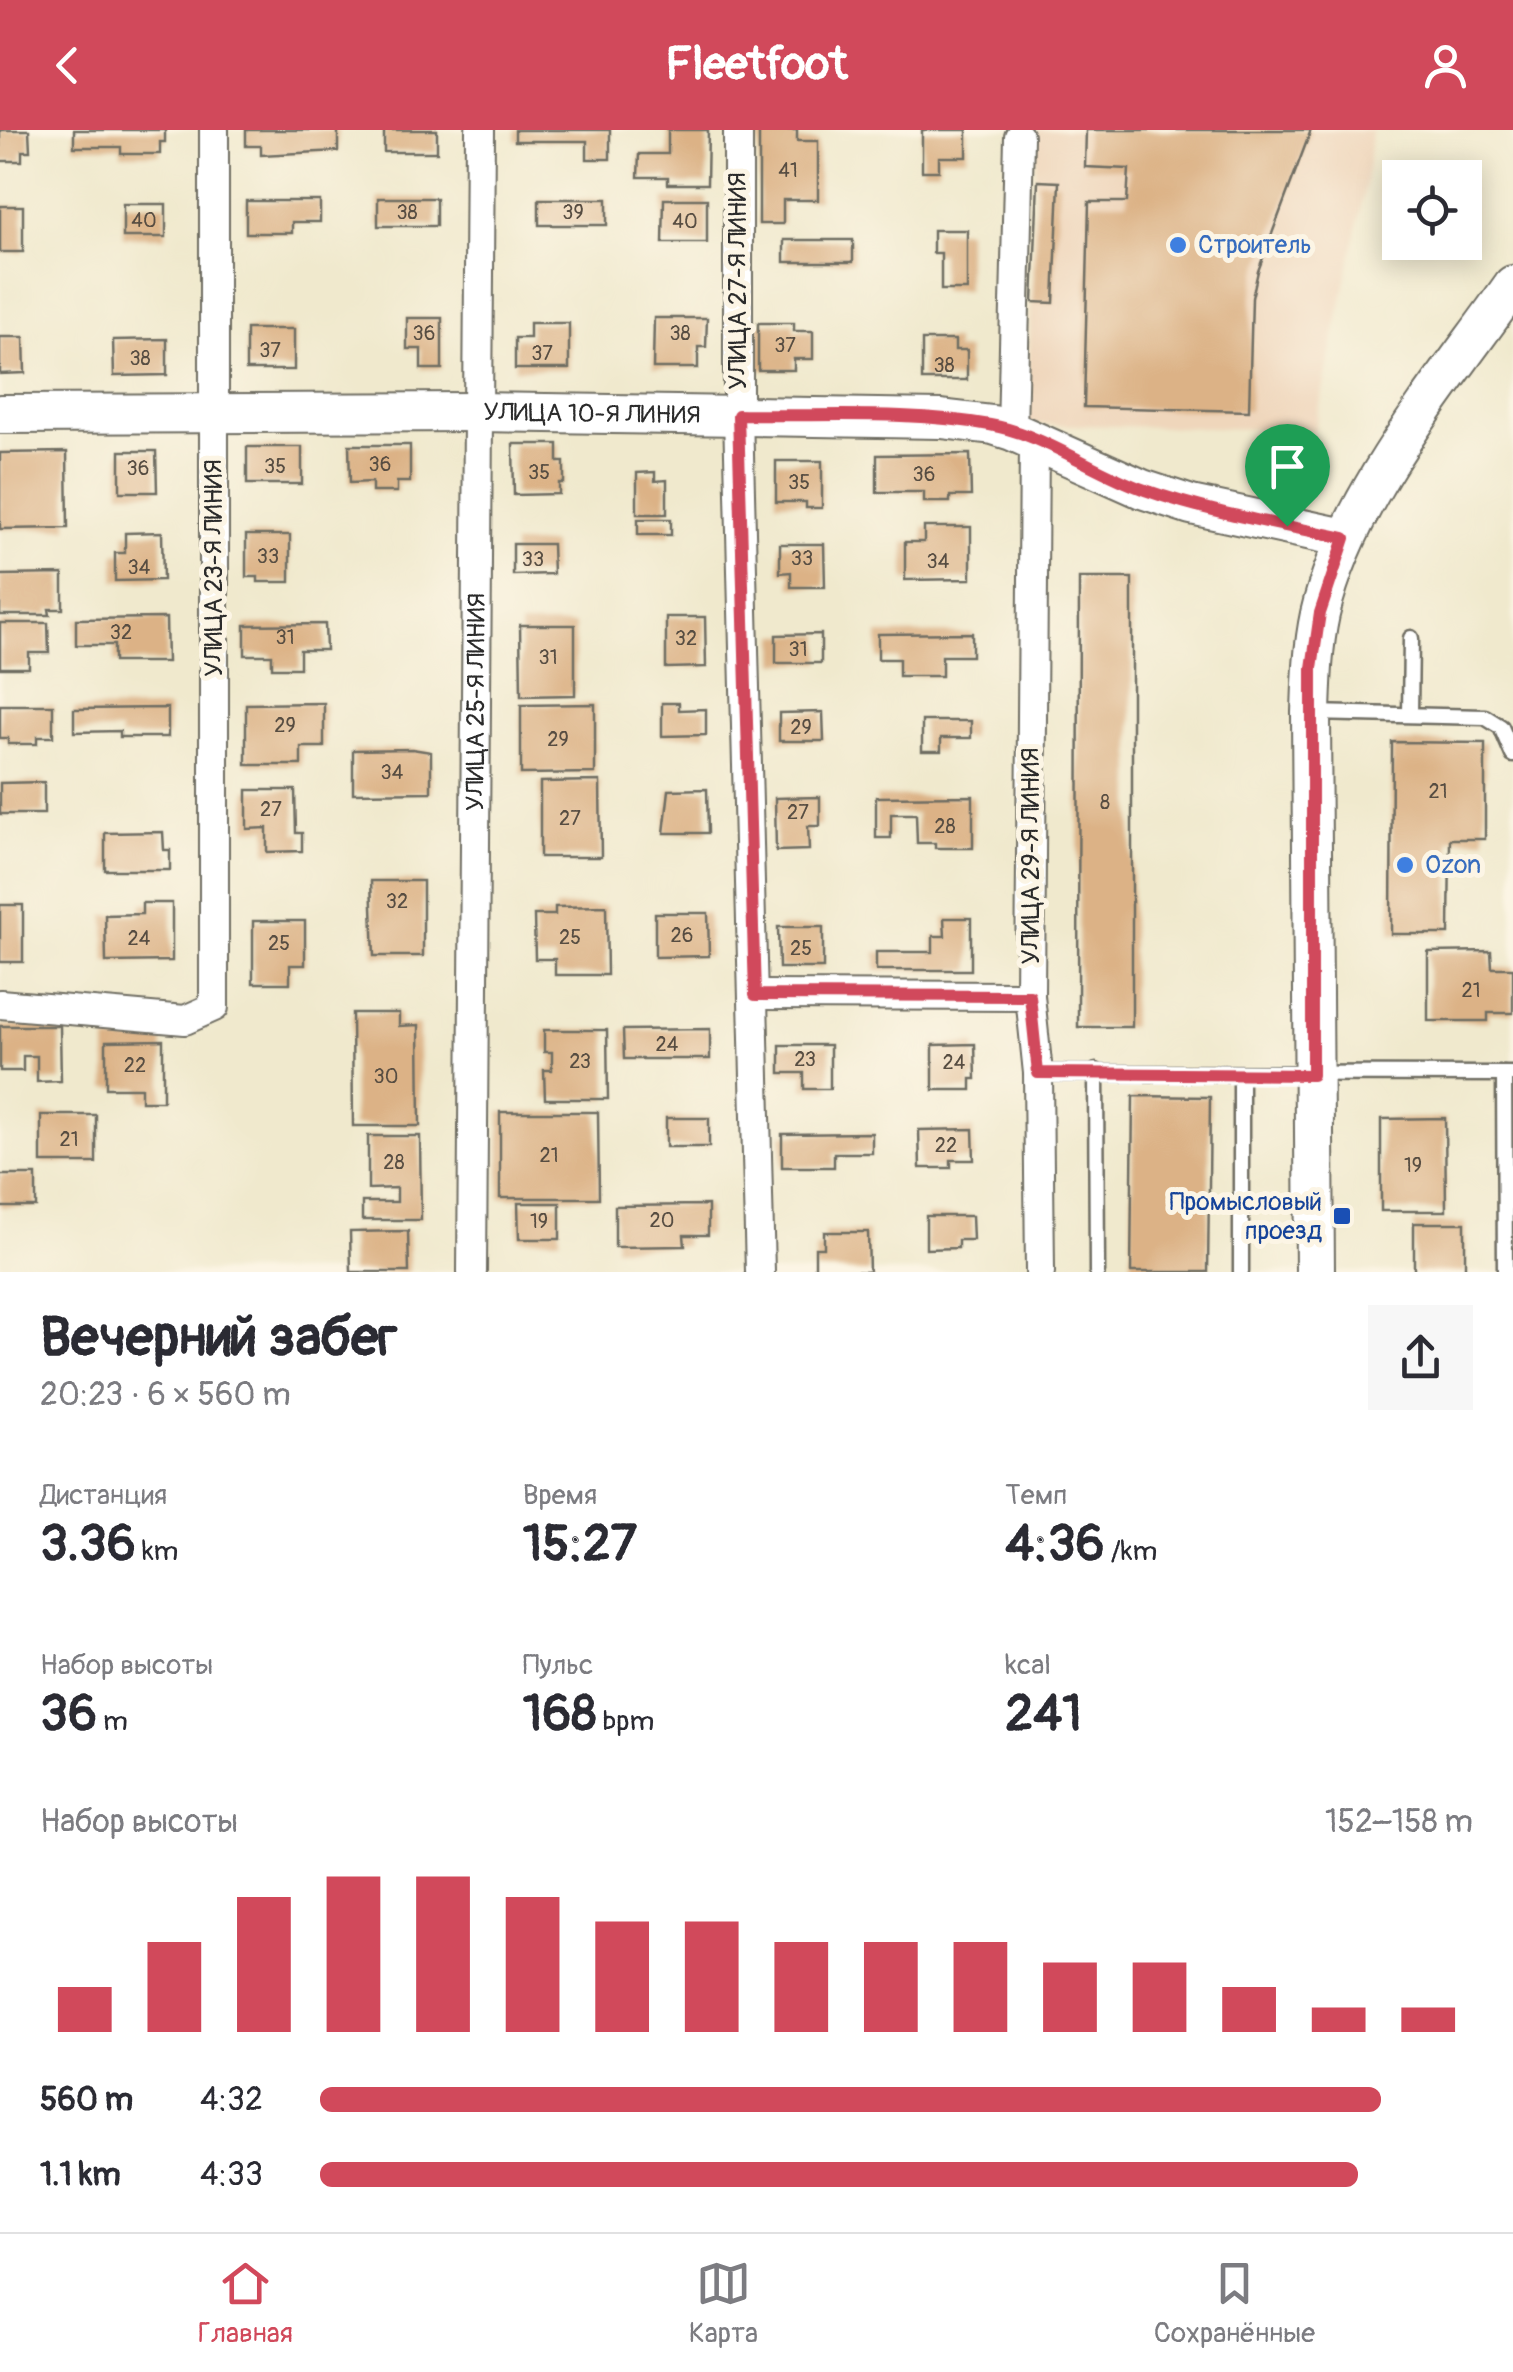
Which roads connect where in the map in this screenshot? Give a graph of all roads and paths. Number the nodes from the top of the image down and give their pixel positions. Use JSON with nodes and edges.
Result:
{"nodes":[{"id":1,"x":214,"y":130,"type":"edge"},
{"id":2,"x":480,"y":130,"type":"edge"},
{"id":3,"x":738,"y":130,"type":"edge"},
{"id":4,"x":1018,"y":134,"type":"edge"},
{"id":5,"x":1513,"y":286,"type":"edge"},
{"id":6,"x":214,"y":412,"type":"junction"},
{"id":7,"x":480,"y":412,"type":"junction"},
{"id":8,"x":0,"y":414,"type":"edge"},
{"id":9,"x":738,"y":415,"type":"junction"},
{"id":10,"x":1023,"y":435,"type":"junction"},
{"id":11,"x":1345,"y":538,"type":"junction"},
{"id":12,"x":1411,"y":638,"type":"dead end"},
{"id":13,"x":1311,"y":713,"type":"junction"},
{"id":14,"x":1410,"y":714,"type":"junction"},
{"id":15,"x":1513,"y":755,"type":"edge"},
{"id":16,"x":755,"y":995,"type":"junction"},
{"id":17,"x":1030,"y":996,"type":"junction"},
{"id":18,"x":0,"y":1004,"type":"edge"},
{"id":19,"x":1096,"y":1071,"type":"junction"},
{"id":20,"x":1038,"y":1073,"type":"junction"},
{"id":21,"x":1508,"y":1074,"type":"edge"},
{"id":22,"x":1241,"y":1075,"type":"junction"},
{"id":23,"x":1312,"y":1075,"type":"junction"},
{"id":24,"x":472,"y":1272,"type":"edge"},
{"id":25,"x":760,"y":1272,"type":"edge"},
{"id":26,"x":1040,"y":1272,"type":"edge"},
{"id":27,"x":1098,"y":1272,"type":"edge"},
{"id":28,"x":1241,"y":1272,"type":"edge"},
{"id":29,"x":1314,"y":1272,"type":"edge"},
{"id":30,"x":1505,"y":1272,"type":"edge"}],
"edges":[{"from":1,"to":6,"type":"street","name":"УЛИЦА 23-Я ЛИНИЯ"},
{"from":2,"to":7,"type":"street","name":"УЛИЦА 25-Я ЛИНИЯ"},
{"from":3,"to":9,"type":"street","name":"УЛИЦА 27-Я ЛИНИЯ"},
{"from":4,"to":10,"type":"street","name":"УЛИЦА 29-Я ЛИНИЯ"},
{"from":5,"to":11,"type":"street"},
{"from":6,"to":7,"type":"street","name":"УЛИЦА 10-Я ЛИНИЯ"},
{"from":6,"to":8,"type":"street","name":"УЛИЦА 10-Я ЛИНИЯ"},
{"from":6,"to":18,"type":"street","name":"УЛИЦА 23-Я ЛИНИЯ"},
{"from":7,"to":9,"type":"street","name":"УЛИЦА 10-Я ЛИНИЯ"},
{"from":7,"to":24,"type":"street","name":"УЛИЦА 25-Я ЛИНИЯ"},
{"from":9,"to":10,"type":"street","name":"УЛИЦА 10-Я ЛИНИЯ"},
{"from":9,"to":16,"type":"street","name":"УЛИЦА 27-Я ЛИНИЯ"},
{"from":10,"to":11,"type":"street","name":"УЛИЦА 10-Я ЛИНИЯ"},
{"from":10,"to":17,"type":"street","name":"УЛИЦА 29-Я ЛИНИЯ"},
{"from":11,"to":13,"type":"street"},
{"from":12,"to":14,"type":"lane"},
{"from":13,"to":14,"type":"lane"},
{"from":13,"to":23,"type":"street"},
{"from":14,"to":15,"type":"lane"},
{"from":16,"to":17,"type":"street"},
{"from":16,"to":25,"type":"street","name":"УЛИЦА 27-Я ЛИНИЯ"},
{"from":17,"to":20,"type":"street","name":"УЛИЦА 29-Я ЛИНИЯ"},
{"from":19,"to":20,"type":"lane"},
{"from":19,"to":22,"type":"lane"},
{"from":19,"to":27,"type":"lane"},
{"from":20,"to":26,"type":"street","name":"УЛИЦА 29-Я ЛИНИЯ"},
{"from":21,"to":23,"type":"lane"},
{"from":21,"to":30,"type":"lane"},
{"from":22,"to":23,"type":"lane"},
{"from":22,"to":28,"type":"lane"},
{"from":23,"to":29,"type":"street"}]}
